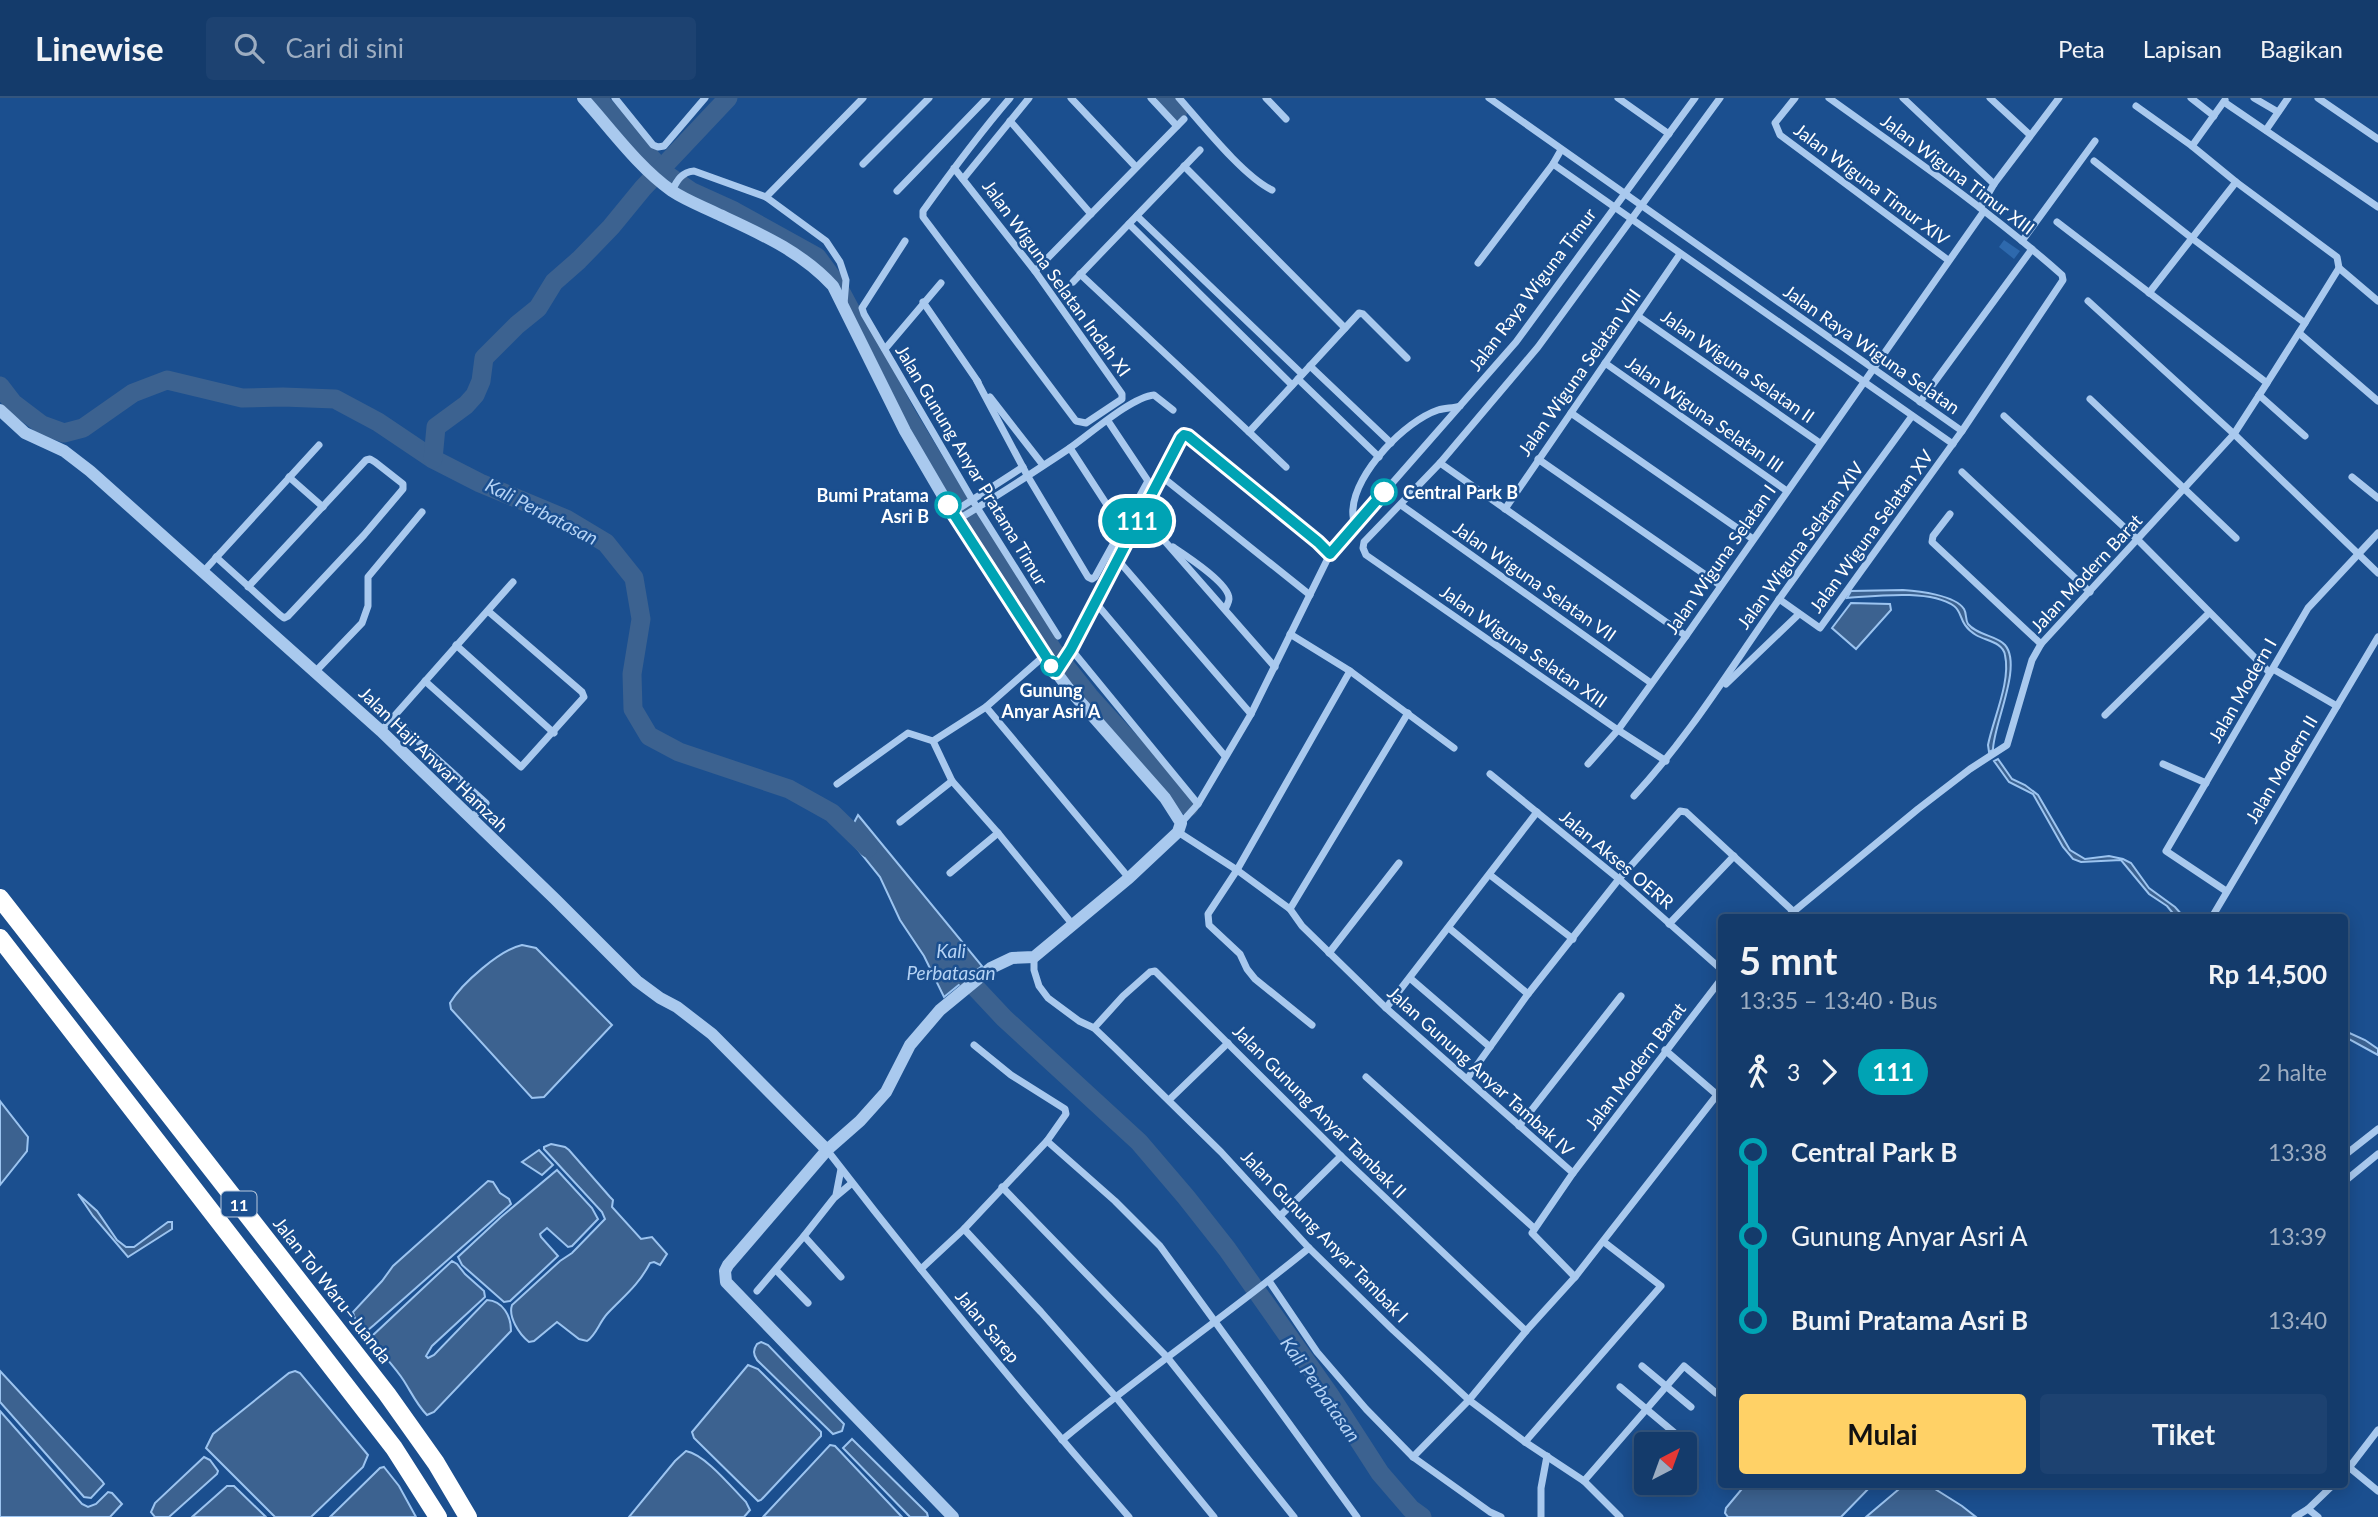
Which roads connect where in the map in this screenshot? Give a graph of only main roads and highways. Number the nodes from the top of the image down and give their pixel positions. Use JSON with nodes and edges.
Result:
{"nodes":[{"id":1,"x":0,"y":898,"type":"edge"},
{"id":2,"x":0,"y":938,"type":"edge"},
{"id":3,"x":438,"y":1517,"type":"edge"},
{"id":4,"x":468,"y":1517,"type":"edge"}],
"edges":[{"from":1,"to":4,"type":"highway","name":"Jalan Tol Waru–Juanda","number":"11"},
{"from":2,"to":3,"type":"highway","number":"11"}]}
